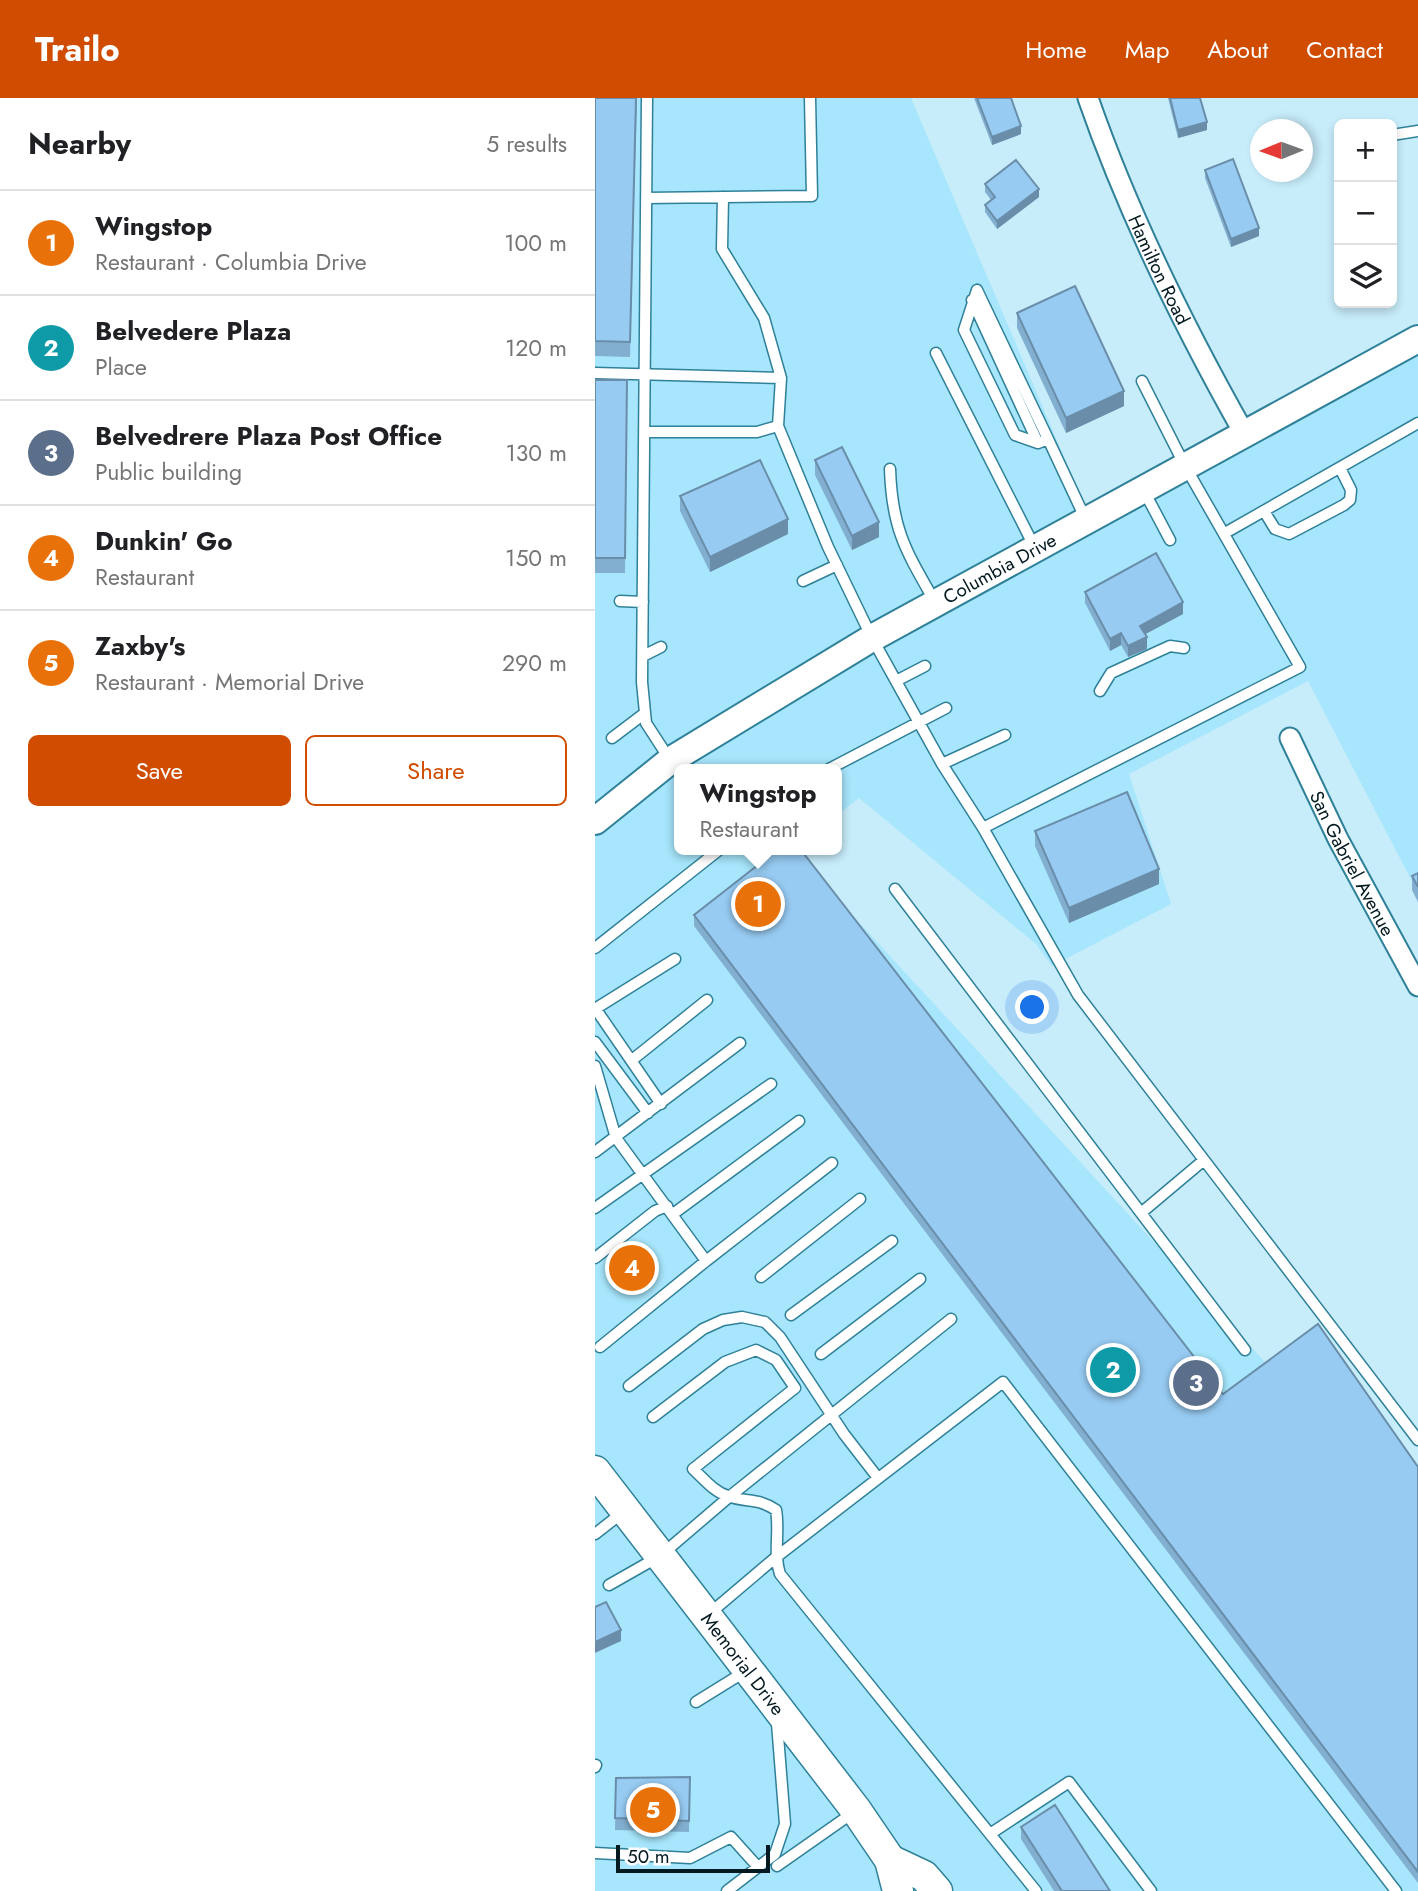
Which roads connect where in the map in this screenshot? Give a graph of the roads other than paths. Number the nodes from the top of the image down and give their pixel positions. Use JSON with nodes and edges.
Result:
{"nodes":[{"id":1,"x":647,"y":98,"type":"edge"},
{"id":2,"x":810,"y":98,"type":"edge"},
{"id":3,"x":1088,"y":98,"type":"edge"},
{"id":4,"x":1418,"y":131,"type":"edge"},
{"id":5,"x":1397,"y":134,"type":"edge"},
{"id":6,"x":723,"y":197,"type":"junction"},
{"id":7,"x":646,"y":198,"type":"junction"},
{"id":8,"x":1418,"y":339,"type":"edge"},
{"id":9,"x":936,"y":353,"type":"dead end"},
{"id":10,"x":595,"y":373,"type":"edge"},
{"id":11,"x":644,"y":374,"type":"junction"},
{"id":12,"x":781,"y":378,"type":"junction"},
{"id":13,"x":1142,"y":381,"type":"dead end"},
{"id":14,"x":1418,"y":423,"type":"edge"},
{"id":15,"x":778,"y":426,"type":"junction"},
{"id":16,"x":645,"y":432,"type":"junction"},
{"id":17,"x":1244,"y":433,"type":"junction"},
{"id":18,"x":1043,"y":441,"type":"junction"},
{"id":19,"x":1185,"y":466,"type":"junction"},
{"id":20,"x":1340,"y":468,"type":"junction"},
{"id":21,"x":890,"y":469,"type":"dead end"},
{"id":22,"x":1143,"y":489,"type":"junction"},
{"id":23,"x":1264,"y":511,"type":"junction"},
{"id":24,"x":1086,"y":520,"type":"junction"},
{"id":25,"x":1225,"y":533,"type":"junction"},
{"id":26,"x":1170,"y":540,"type":"dead end"},
{"id":27,"x":1035,"y":548,"type":"junction"},
{"id":28,"x":837,"y":565,"type":"junction"},
{"id":29,"x":803,"y":581,"type":"dead end"},
{"id":30,"x":620,"y":601,"type":"dead end"},
{"id":31,"x":643,"y":602,"type":"junction"},
{"id":32,"x":935,"y":604,"type":"junction"},
{"id":33,"x":873,"y":638,"type":"junction"},
{"id":34,"x":661,"y":647,"type":"dead end"},
{"id":35,"x":1184,"y":648,"type":"dead end"},
{"id":36,"x":643,"y":656,"type":"junction"},
{"id":37,"x":925,"y":666,"type":"dead end"},
{"id":38,"x":896,"y":681,"type":"junction"},
{"id":39,"x":1100,"y":691,"type":"dead end"},
{"id":40,"x":946,"y":708,"type":"dead end"},
{"id":41,"x":645,"y":713,"type":"junction"},
{"id":42,"x":919,"y":722,"type":"junction"},
{"id":43,"x":1005,"y":735,"type":"dead end"},
{"id":44,"x":612,"y":738,"type":"dead end"},
{"id":45,"x":1290,"y":738,"type":"dead end"},
{"id":46,"x":671,"y":760,"type":"junction"},
{"id":47,"x":839,"y":764,"type":"edge"},
{"id":48,"x":941,"y":764,"type":"junction"},
{"id":49,"x":595,"y":821,"type":"edge"},
{"id":50,"x":983,"y":828,"type":"junction"},
{"id":51,"x":713,"y":855,"type":"edge"},
{"id":52,"x":895,"y":889,"type":"dead end"},
{"id":53,"x":595,"y":948,"type":"edge"},
{"id":54,"x":675,"y":959,"type":"dead end"},
{"id":55,"x":1418,"y":986,"type":"edge"},
{"id":56,"x":707,"y":999,"type":"dead end"},
{"id":57,"x":595,"y":1009,"type":"edge"},
{"id":58,"x":595,"y":1042,"type":"edge"},
{"id":59,"x":740,"y":1043,"type":"dead end"},
{"id":60,"x":632,"y":1060,"type":"junction"},
{"id":61,"x":595,"y":1066,"type":"edge"},
{"id":62,"x":771,"y":1084,"type":"dead end"},
{"id":63,"x":661,"y":1104,"type":"junction"},
{"id":64,"x":648,"y":1113,"type":"junction"},
{"id":65,"x":799,"y":1121,"type":"dead end"},
{"id":66,"x":616,"y":1138,"type":"junction"},
{"id":67,"x":595,"y":1152,"type":"edge"},
{"id":68,"x":1204,"y":1160,"type":"junction"},
{"id":69,"x":832,"y":1163,"type":"dead end"},
{"id":70,"x":642,"y":1173,"type":"junction"},
{"id":71,"x":860,"y":1199,"type":"dead end"},
{"id":72,"x":595,"y":1208,"type":"edge"},
{"id":73,"x":670,"y":1210,"type":"junction"},
{"id":74,"x":1141,"y":1213,"type":"junction"},
{"id":75,"x":892,"y":1241,"type":"dead end"},
{"id":76,"x":595,"y":1258,"type":"edge"},
{"id":77,"x":706,"y":1261,"type":"junction"},
{"id":78,"x":761,"y":1277,"type":"dead end"},
{"id":79,"x":920,"y":1279,"type":"dead end"},
{"id":80,"x":791,"y":1315,"type":"dead end"},
{"id":81,"x":951,"y":1319,"type":"dead end"},
{"id":82,"x":600,"y":1347,"type":"dead end"},
{"id":83,"x":1245,"y":1350,"type":"dead end"},
{"id":84,"x":821,"y":1354,"type":"dead end"},
{"id":85,"x":806,"y":1379,"type":"junction"},
{"id":86,"x":629,"y":1386,"type":"dead end"},
{"id":87,"x":795,"y":1388,"type":"junction"},
{"id":88,"x":831,"y":1415,"type":"junction"},
{"id":89,"x":653,"y":1418,"type":"dead end"},
{"id":90,"x":1418,"y":1440,"type":"edge"},
{"id":91,"x":595,"y":1471,"type":"edge"},
{"id":92,"x":878,"y":1478,"type":"junction"},
{"id":93,"x":729,"y":1497,"type":"junction"},
{"id":94,"x":625,"y":1510,"type":"junction"},
{"id":95,"x":595,"y":1534,"type":"edge"},
{"id":96,"x":660,"y":1556,"type":"junction"},
{"id":97,"x":775,"y":1558,"type":"junction"},
{"id":98,"x":609,"y":1585,"type":"dead end"},
{"id":99,"x":707,"y":1616,"type":"junction"},
{"id":100,"x":748,"y":1669,"type":"junction"},
{"id":101,"x":696,"y":1702,"type":"dead end"},
{"id":102,"x":775,"y":1705,"type":"junction"},
{"id":103,"x":856,"y":1810,"type":"junction"},
{"id":104,"x":990,"y":1834,"type":"junction"},
{"id":105,"x":595,"y":1853,"type":"edge"},
{"id":106,"x":890,"y":1860,"type":"junction"},
{"id":107,"x":774,"y":1862,"type":"junction"},
{"id":108,"x":758,"y":1867,"type":"junction"},
{"id":109,"x":727,"y":1891,"type":"edge"},
{"id":110,"x":898,"y":1891,"type":"edge"},
{"id":111,"x":937,"y":1891,"type":"edge"},
{"id":112,"x":1036,"y":1891,"type":"edge"},
{"id":113,"x":1150,"y":1891,"type":"edge"},
{"id":114,"x":1396,"y":1891,"type":"edge"}],
"edges":[{"from":1,"to":7,"type":"lane"},
{"from":2,"to":6,"type":"lane"},
{"from":3,"to":17,"type":"street","name":"Hamilton Road"},
{"from":4,"to":5,"type":"lane"},
{"from":6,"to":7,"type":"lane"},
{"from":6,"to":12,"type":"lane"},
{"from":7,"to":11,"type":"lane"},
{"from":8,"to":17,"type":"main road","name":"Columbia Drive"},
{"from":9,"to":27,"type":"lane"},
{"from":10,"to":11,"type":"lane"},
{"from":11,"to":12,"type":"lane"},
{"from":11,"to":16,"type":"lane"},
{"from":12,"to":15,"type":"lane"},
{"from":13,"to":19,"type":"lane"},
{"from":14,"to":20,"type":"lane"},
{"from":15,"to":16,"type":"lane"},
{"from":15,"to":28,"type":"lane"},
{"from":16,"to":31,"type":"lane"},
{"from":17,"to":19,"type":"main road","name":"Columbia Drive"},
{"from":18,"to":18,"type":"lane"},
{"from":18,"to":24,"type":"lane"},
{"from":19,"to":22,"type":"main road","name":"Columbia Drive"},
{"from":19,"to":25,"type":"lane"},
{"from":20,"to":23,"type":"lane"},
{"from":20,"to":23,"type":"lane"},
{"from":21,"to":32,"type":"lane"},
{"from":22,"to":24,"type":"main road","name":"Columbia Drive"},
{"from":22,"to":26,"type":"lane"},
{"from":23,"to":25,"type":"lane"},
{"from":24,"to":27,"type":"main road","name":"Columbia Drive"},
{"from":25,"to":50,"type":"lane"},
{"from":27,"to":32,"type":"main road","name":"Columbia Drive"},
{"from":28,"to":29,"type":"lane"},
{"from":28,"to":33,"type":"lane"},
{"from":30,"to":31,"type":"lane"},
{"from":31,"to":36,"type":"lane"},
{"from":32,"to":33,"type":"main road","name":"Columbia Drive"},
{"from":33,"to":38,"type":"lane"},
{"from":33,"to":46,"type":"main road","name":"Columbia Drive"},
{"from":34,"to":36,"type":"lane"},
{"from":35,"to":39,"type":"lane"},
{"from":36,"to":41,"type":"lane"},
{"from":37,"to":38,"type":"lane"},
{"from":38,"to":42,"type":"lane"},
{"from":40,"to":42,"type":"lane"},
{"from":41,"to":44,"type":"lane"},
{"from":41,"to":46,"type":"lane"},
{"from":42,"to":47,"type":"lane"},
{"from":42,"to":48,"type":"lane"},
{"from":43,"to":48,"type":"lane"},
{"from":45,"to":55,"type":"street","name":"San Gabriel Avenue"},
{"from":46,"to":49,"type":"main road","name":"Columbia Drive"},
{"from":48,"to":50,"type":"lane"},
{"from":50,"to":68,"type":"lane"},
{"from":51,"to":53,"type":"lane"},
{"from":52,"to":74,"type":"lane"},
{"from":54,"to":57,"type":"lane"},
{"from":56,"to":60,"type":"lane"},
{"from":57,"to":60,"type":"lane"},
{"from":58,"to":64,"type":"lane"},
{"from":59,"to":63,"type":"lane"},
{"from":60,"to":63,"type":"lane"},
{"from":61,"to":66,"type":"lane"},
{"from":62,"to":70,"type":"lane"},
{"from":63,"to":64,"type":"lane"},
{"from":64,"to":66,"type":"lane"},
{"from":65,"to":73,"type":"lane"},
{"from":66,"to":67,"type":"lane"},
{"from":66,"to":70,"type":"lane"},
{"from":68,"to":74,"type":"lane"},
{"from":68,"to":90,"type":"lane"},
{"from":69,"to":77,"type":"lane"},
{"from":70,"to":72,"type":"lane"},
{"from":70,"to":73,"type":"lane"},
{"from":71,"to":78,"type":"lane"},
{"from":73,"to":76,"type":"lane"},
{"from":73,"to":77,"type":"lane"},
{"from":74,"to":83,"type":"lane"},
{"from":75,"to":80,"type":"lane"},
{"from":77,"to":82,"type":"lane"},
{"from":79,"to":84,"type":"lane"},
{"from":81,"to":88,"type":"lane"},
{"from":85,"to":86,"type":"lane"},
{"from":85,"to":87,"type":"lane"},
{"from":85,"to":88,"type":"lane"},
{"from":87,"to":89,"type":"lane"},
{"from":87,"to":93,"type":"lane"},
{"from":88,"to":92,"type":"lane"},
{"from":88,"to":93,"type":"lane"},
{"from":91,"to":94,"type":"main road","name":"Memorial Drive"},
{"from":92,"to":97,"type":"lane"},
{"from":92,"to":114,"type":"lane"},
{"from":93,"to":96,"type":"lane"},
{"from":93,"to":97,"type":"lane"},
{"from":94,"to":95,"type":"lane"},
{"from":94,"to":96,"type":"main road","name":"Memorial Drive"},
{"from":96,"to":98,"type":"lane"},
{"from":96,"to":99,"type":"main road","name":"Memorial Drive"},
{"from":97,"to":99,"type":"lane"},
{"from":97,"to":104,"type":"lane"},
{"from":99,"to":100,"type":"main road","name":"Memorial Drive"},
{"from":100,"to":101,"type":"lane"},
{"from":100,"to":102,"type":"main road","name":"Memorial Drive"},
{"from":102,"to":103,"type":"main road","name":"Memorial Drive"},
{"from":102,"to":107,"type":"lane"},
{"from":103,"to":106,"type":"main road","name":"Memorial Drive"},
{"from":103,"to":107,"type":"lane"},
{"from":104,"to":112,"type":"lane"},
{"from":104,"to":113,"type":"lane"},
{"from":105,"to":108,"type":"lane"},
{"from":106,"to":110,"type":"main road","name":"Memorial Drive"},
{"from":106,"to":111,"type":"main road"},
{"from":107,"to":108,"type":"lane"},
{"from":108,"to":109,"type":"lane"}]}
